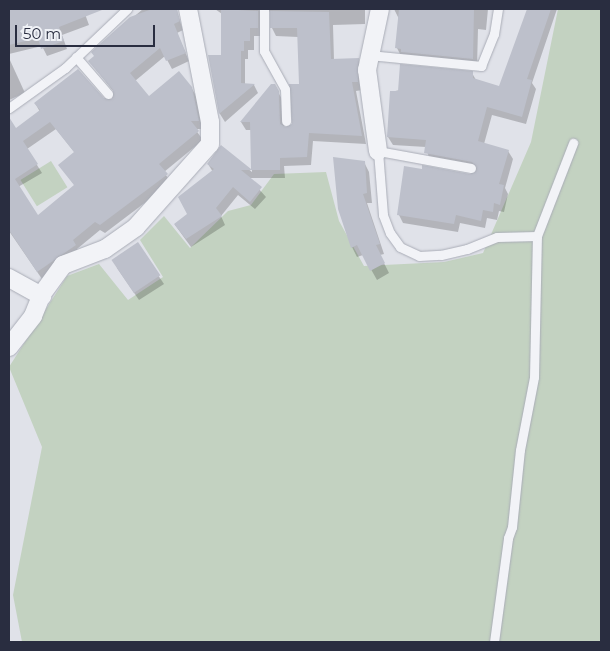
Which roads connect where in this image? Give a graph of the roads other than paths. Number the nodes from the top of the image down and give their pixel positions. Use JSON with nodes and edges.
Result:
{"nodes":[{"id":1,"x":127,"y":9,"type":"edge"},
{"id":2,"x":188,"y":9,"type":"edge"},
{"id":3,"x":264,"y":9,"type":"edge"},
{"id":4,"x":380,"y":9,"type":"edge"},
{"id":5,"x":498,"y":9,"type":"edge"},
{"id":6,"x":369,"y":55,"type":"junction"},
{"id":7,"x":76,"y":57,"type":"junction"},
{"id":8,"x":108,"y":94,"type":"dead end"},
{"id":9,"x":9,"y":108,"type":"edge"},
{"id":10,"x":286,"y":121,"type":"dead end"},
{"id":11,"x":573,"y":143,"type":"dead end"},
{"id":12,"x":378,"y":151,"type":"junction"},
{"id":13,"x":471,"y":168,"type":"dead end"},
{"id":14,"x":537,"y":236,"type":"junction"},
{"id":15,"x":9,"y":278,"type":"edge"},
{"id":16,"x":42,"y":296,"type":"junction"},
{"id":17,"x":9,"y":346,"type":"edge"},
{"id":18,"x":494,"y":642,"type":"edge"}],
"edges":[{"from":1,"to":7,"type":"lane"},
{"from":2,"to":16,"type":"street"},
{"from":3,"to":10,"type":"lane"},
{"from":4,"to":6,"type":"street"},
{"from":5,"to":6,"type":"lane"},
{"from":6,"to":12,"type":"street"},
{"from":7,"to":8,"type":"lane"},
{"from":7,"to":9,"type":"lane"},
{"from":11,"to":14,"type":"lane"},
{"from":12,"to":13,"type":"lane"},
{"from":12,"to":14,"type":"lane"},
{"from":14,"to":18,"type":"lane"},
{"from":15,"to":16,"type":"street"},
{"from":16,"to":17,"type":"street"}]}
